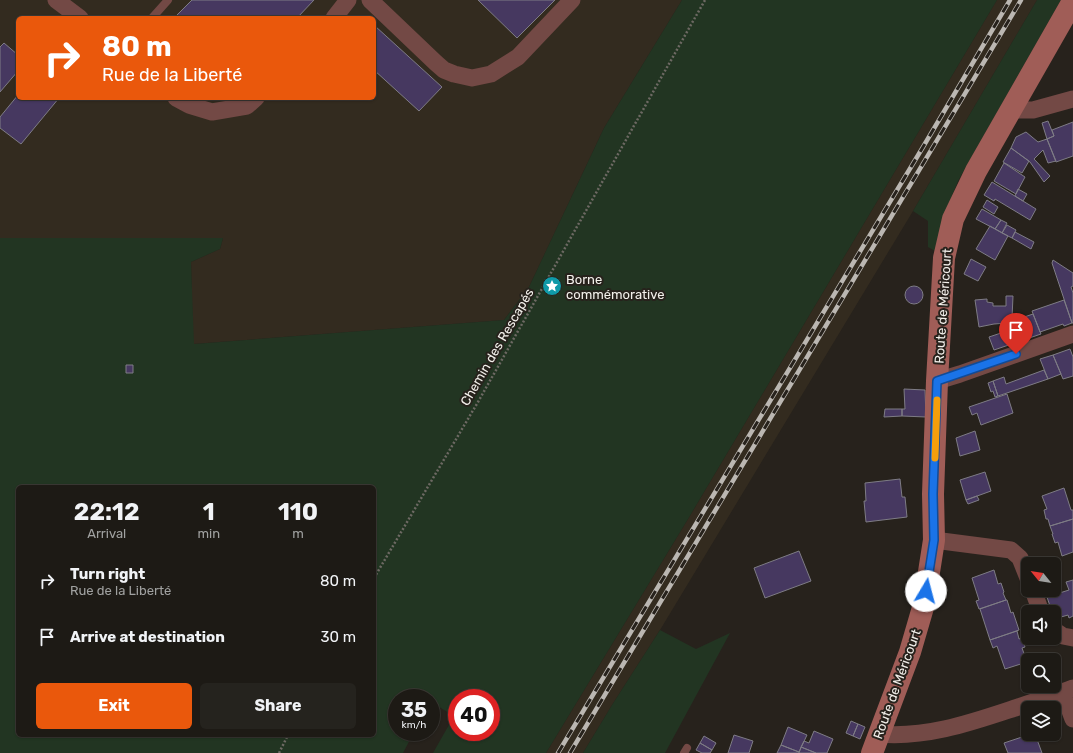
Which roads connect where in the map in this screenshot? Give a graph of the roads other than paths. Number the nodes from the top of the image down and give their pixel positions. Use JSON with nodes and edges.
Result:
{"nodes":[{"id":1,"x":56,"y":0,"type":"edge"},
{"id":2,"x":168,"y":0,"type":"edge"},
{"id":3,"x":348,"y":0,"type":"edge"},
{"id":4,"x":370,"y":0,"type":"edge"},
{"id":5,"x":572,"y":0,"type":"edge"},
{"id":6,"x":1073,"y":1,"type":"edge"},
{"id":7,"x":77,"y":16,"type":"edge"},
{"id":8,"x":154,"y":16,"type":"edge"},
{"id":9,"x":336,"y":16,"type":"edge"},
{"id":10,"x":1073,"y":99,"type":"edge"},
{"id":11,"x":180,"y":100,"type":"edge"},
{"id":12,"x":254,"y":100,"type":"edge"},
{"id":13,"x":1010,"y":110,"type":"junction"},
{"id":14,"x":1073,"y":334,"type":"edge"},
{"id":15,"x":937,"y":381,"type":"junction"},
{"id":16,"x":934,"y":540,"type":"junction"},
{"id":17,"x":1021,"y":560,"type":"edge"},
{"id":18,"x":1061,"y":634,"type":"edge"},
{"id":19,"x":1073,"y":638,"type":"edge"},
{"id":20,"x":1068,"y":690,"type":"edge"},
{"id":21,"x":1073,"y":719,"type":"edge"},
{"id":22,"x":876,"y":744,"type":"edge"}],
"edges":[{"from":1,"to":7,"type":"street"},
{"from":2,"to":8,"type":"lane"},
{"from":3,"to":9,"type":"street"},
{"from":4,"to":5,"type":"street"},
{"from":6,"to":13,"type":"street","name":"Route de Méricourt"},
{"from":10,"to":13,"type":"street"},
{"from":11,"to":12,"type":"street"},
{"from":13,"to":15,"type":"street","name":"Route de Méricourt"},
{"from":14,"to":15,"type":"street"},
{"from":15,"to":16,"type":"street","name":"Route de Méricourt"},
{"from":16,"to":17,"type":"street"},
{"from":16,"to":22,"type":"street","name":"Route de Méricourt"},
{"from":18,"to":19,"type":"street"},
{"from":20,"to":21,"type":"street"},
{"from":20,"to":22,"type":"street"}]}
